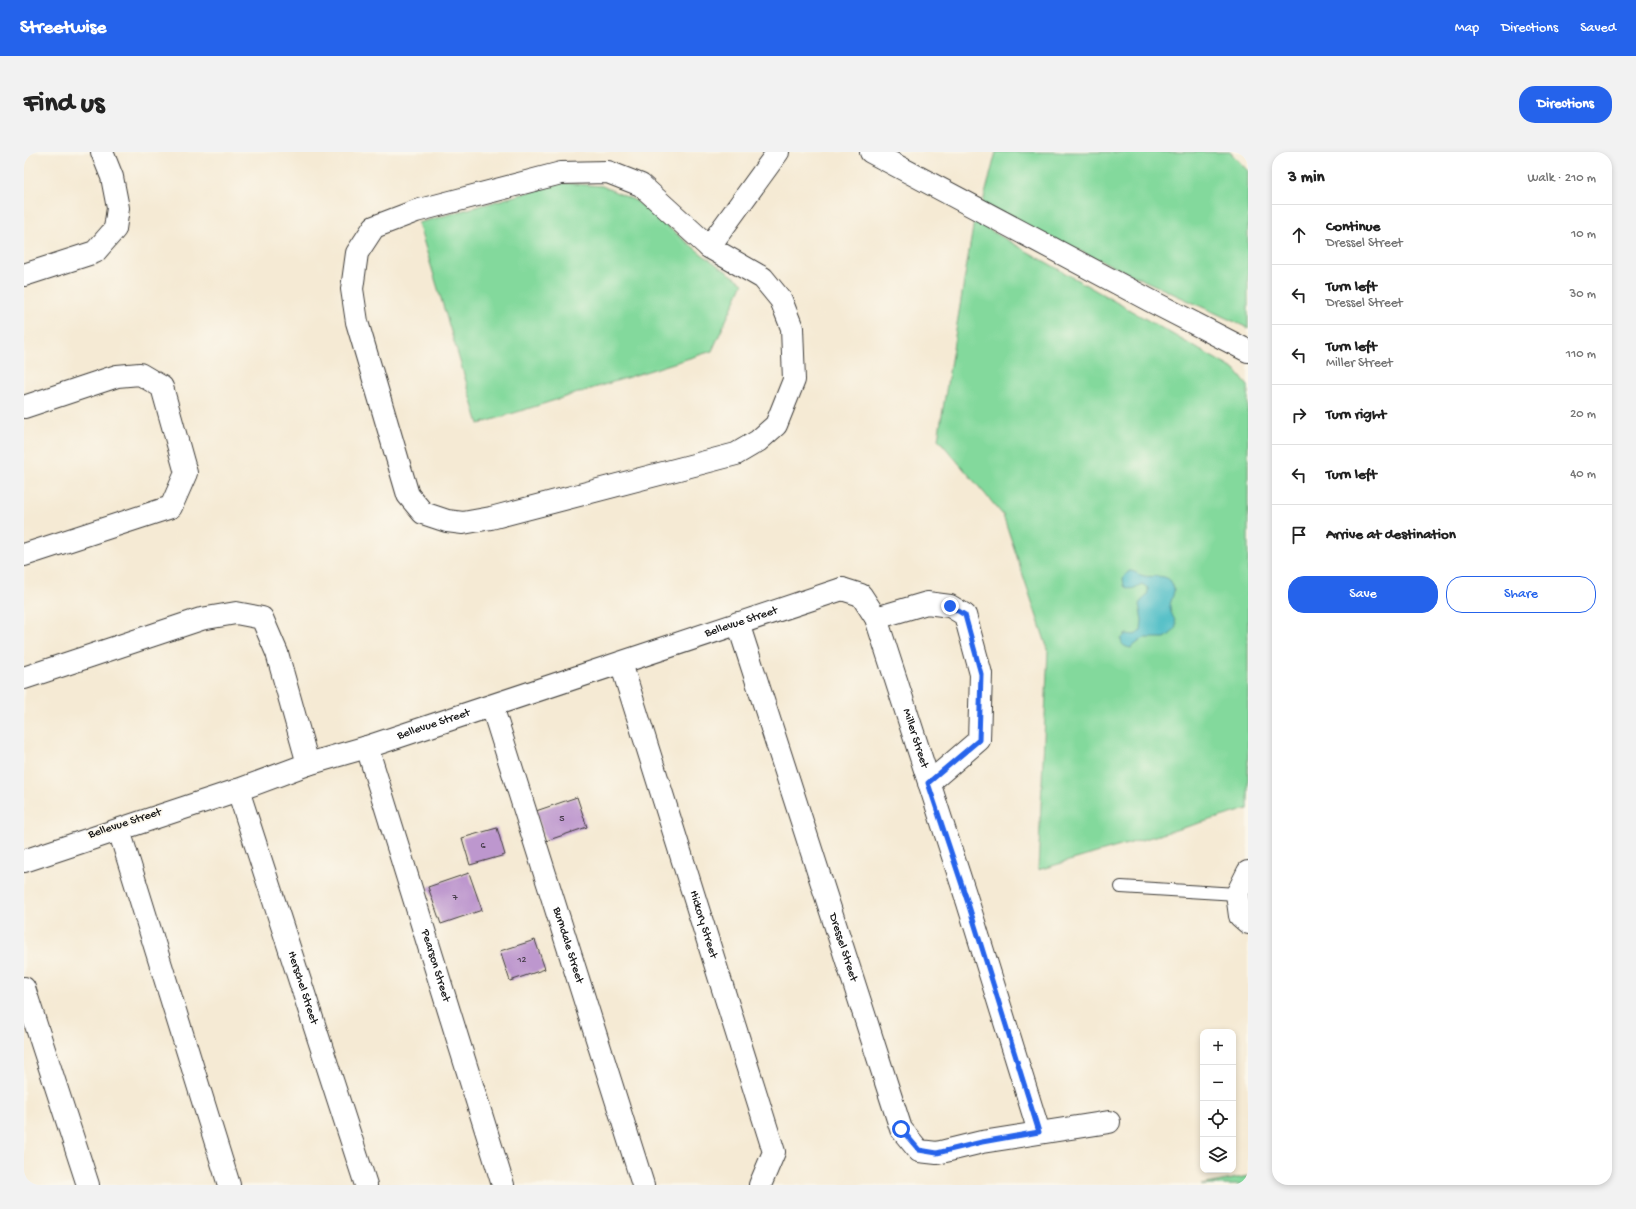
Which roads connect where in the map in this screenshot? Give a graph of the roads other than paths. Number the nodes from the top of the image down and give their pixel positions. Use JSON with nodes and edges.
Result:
{"nodes":[{"id":1,"x":102,"y":152,"type":"edge"},
{"id":2,"x":778,"y":152,"type":"edge"},
{"id":3,"x":871,"y":152,"type":"edge"},
{"id":4,"x":709,"y":247,"type":"junction"},
{"id":5,"x":24,"y":274,"type":"edge"},
{"id":6,"x":1248,"y":351,"type":"edge"},
{"id":7,"x":24,"y":406,"type":"edge"},
{"id":8,"x":24,"y":555,"type":"edge"},
{"id":9,"x":842,"y":589,"type":"junction"},
{"id":10,"x":876,"y":618,"type":"junction"},
{"id":11,"x":738,"y":623,"type":"junction"},
{"id":12,"x":621,"y":663,"type":"junction"},
{"id":13,"x":24,"y":678,"type":"edge"},
{"id":14,"x":492,"y":706,"type":"junction"},
{"id":15,"x":368,"y":747,"type":"junction"},
{"id":16,"x":308,"y":764,"type":"junction"},
{"id":17,"x":928,"y":783,"type":"junction"},
{"id":18,"x":238,"y":790,"type":"junction"},
{"id":19,"x":119,"y":830,"type":"junction"},
{"id":20,"x":24,"y":858,"type":"edge"},
{"id":21,"x":24,"y":861,"type":"edge"},
{"id":22,"x":1248,"y":872,"type":"edge"},
{"id":23,"x":1121,"y":887,"type":"dead end"},
{"id":24,"x":1238,"y":894,"type":"junction"},
{"id":25,"x":1248,"y":923,"type":"edge"},
{"id":26,"x":24,"y":988,"type":"edge"},
{"id":27,"x":1109,"y":1122,"type":"dead end"},
{"id":28,"x":1039,"y":1132,"type":"junction"},
{"id":29,"x":88,"y":1185,"type":"edge"},
{"id":30,"x":229,"y":1185,"type":"edge"},
{"id":31,"x":366,"y":1185,"type":"edge"},
{"id":32,"x":503,"y":1185,"type":"edge"},
{"id":33,"x":643,"y":1185,"type":"edge"},
{"id":34,"x":760,"y":1185,"type":"edge"}],
"edges":[{"from":1,"to":5,"type":"street"},
{"from":2,"to":4,"type":"street"},
{"from":3,"to":6,"type":"street"},
{"from":4,"to":4,"type":"street"},
{"from":7,"to":8,"type":"street"},
{"from":9,"to":10,"type":"street","name":"Miller Street"},
{"from":9,"to":11,"type":"street"},
{"from":9,"to":16,"type":"street","name":"Bellevue Street"},
{"from":10,"to":17,"type":"street","name":"Miller Street"},
{"from":10,"to":17,"type":"street"},
{"from":11,"to":12,"type":"street"},
{"from":11,"to":28,"type":"street","name":"Dressel Street"},
{"from":12,"to":14,"type":"street"},
{"from":12,"to":34,"type":"street","name":"Hickory Street"},
{"from":13,"to":16,"type":"street"},
{"from":14,"to":15,"type":"street"},
{"from":14,"to":33,"type":"street","name":"Burndale Street"},
{"from":15,"to":16,"type":"street"},
{"from":15,"to":32,"type":"street","name":"Pearson Street"},
{"from":16,"to":18,"type":"street"},
{"from":16,"to":20,"type":"street","name":"Bellevue Street"},
{"from":17,"to":28,"type":"street","name":"Miller Street"},
{"from":18,"to":19,"type":"street"},
{"from":18,"to":31,"type":"street","name":"Herschel Street"},
{"from":19,"to":21,"type":"street"},
{"from":19,"to":30,"type":"street"},
{"from":22,"to":24,"type":"street"},
{"from":23,"to":24,"type":"lane"},
{"from":24,"to":25,"type":"street"},
{"from":26,"to":29,"type":"street"},
{"from":27,"to":28,"type":"street","name":"Dressel Street"}]}
